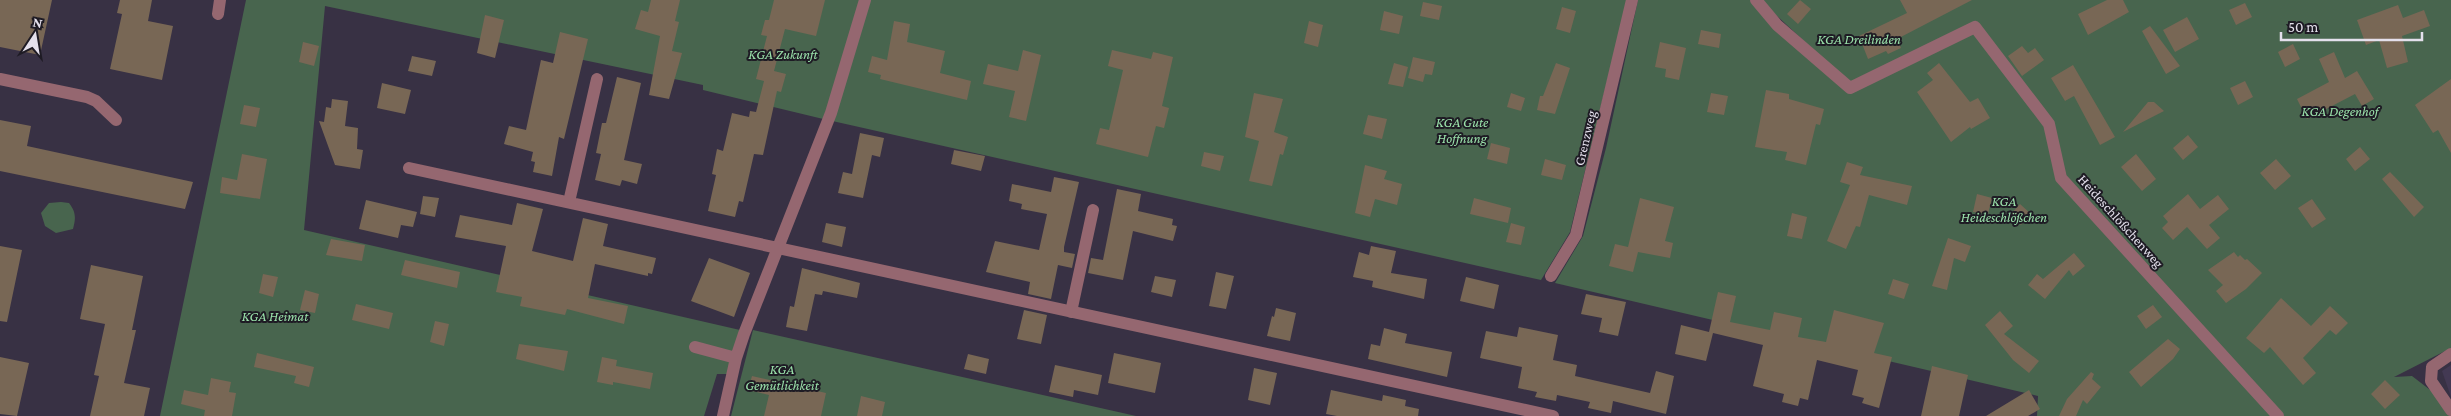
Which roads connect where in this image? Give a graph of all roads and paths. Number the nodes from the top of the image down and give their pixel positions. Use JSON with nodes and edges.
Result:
{"nodes":[{"id":1,"x":220,"y":0,"type":"edge"},
{"id":2,"x":865,"y":0,"type":"edge"},
{"id":3,"x":1632,"y":0,"type":"edge"},
{"id":4,"x":1756,"y":0,"type":"edge"},
{"id":5,"x":218,"y":14,"type":"dead end"},
{"id":6,"x":0,"y":78,"type":"edge"},
{"id":7,"x":596,"y":79,"type":"dead end"},
{"id":8,"x":116,"y":120,"type":"dead end"},
{"id":9,"x":410,"y":168,"type":"dead end"},
{"id":10,"x":569,"y":202,"type":"junction"},
{"id":11,"x":1093,"y":210,"type":"dead end"},
{"id":12,"x":778,"y":249,"type":"junction"},
{"id":13,"x":1551,"y":276,"type":"dead end"},
{"id":14,"x":1071,"y":312,"type":"junction"},
{"id":15,"x":695,"y":347,"type":"dead end"},
{"id":16,"x":2451,"y":354,"type":"edge"},
{"id":17,"x":736,"y":358,"type":"junction"},
{"id":18,"x":2451,"y":410,"type":"edge"},
{"id":19,"x":723,"y":416,"type":"edge"},
{"id":20,"x":1552,"y":416,"type":"edge"},
{"id":21,"x":2278,"y":416,"type":"edge"}],
"edges":[{"from":1,"to":5,"type":"street"},
{"from":2,"to":12,"type":"street"},
{"from":3,"to":13,"type":"street","name":"Grenzweg"},
{"from":4,"to":21,"type":"street","name":"Heideschlößchenweg"},
{"from":6,"to":8,"type":"street"},
{"from":7,"to":10,"type":"street"},
{"from":9,"to":10,"type":"street"},
{"from":10,"to":12,"type":"street"},
{"from":11,"to":14,"type":"street"},
{"from":12,"to":14,"type":"street"},
{"from":12,"to":17,"type":"street"},
{"from":14,"to":20,"type":"street"},
{"from":15,"to":17,"type":"street"},
{"from":16,"to":18,"type":"street"},
{"from":17,"to":19,"type":"street"}]}
